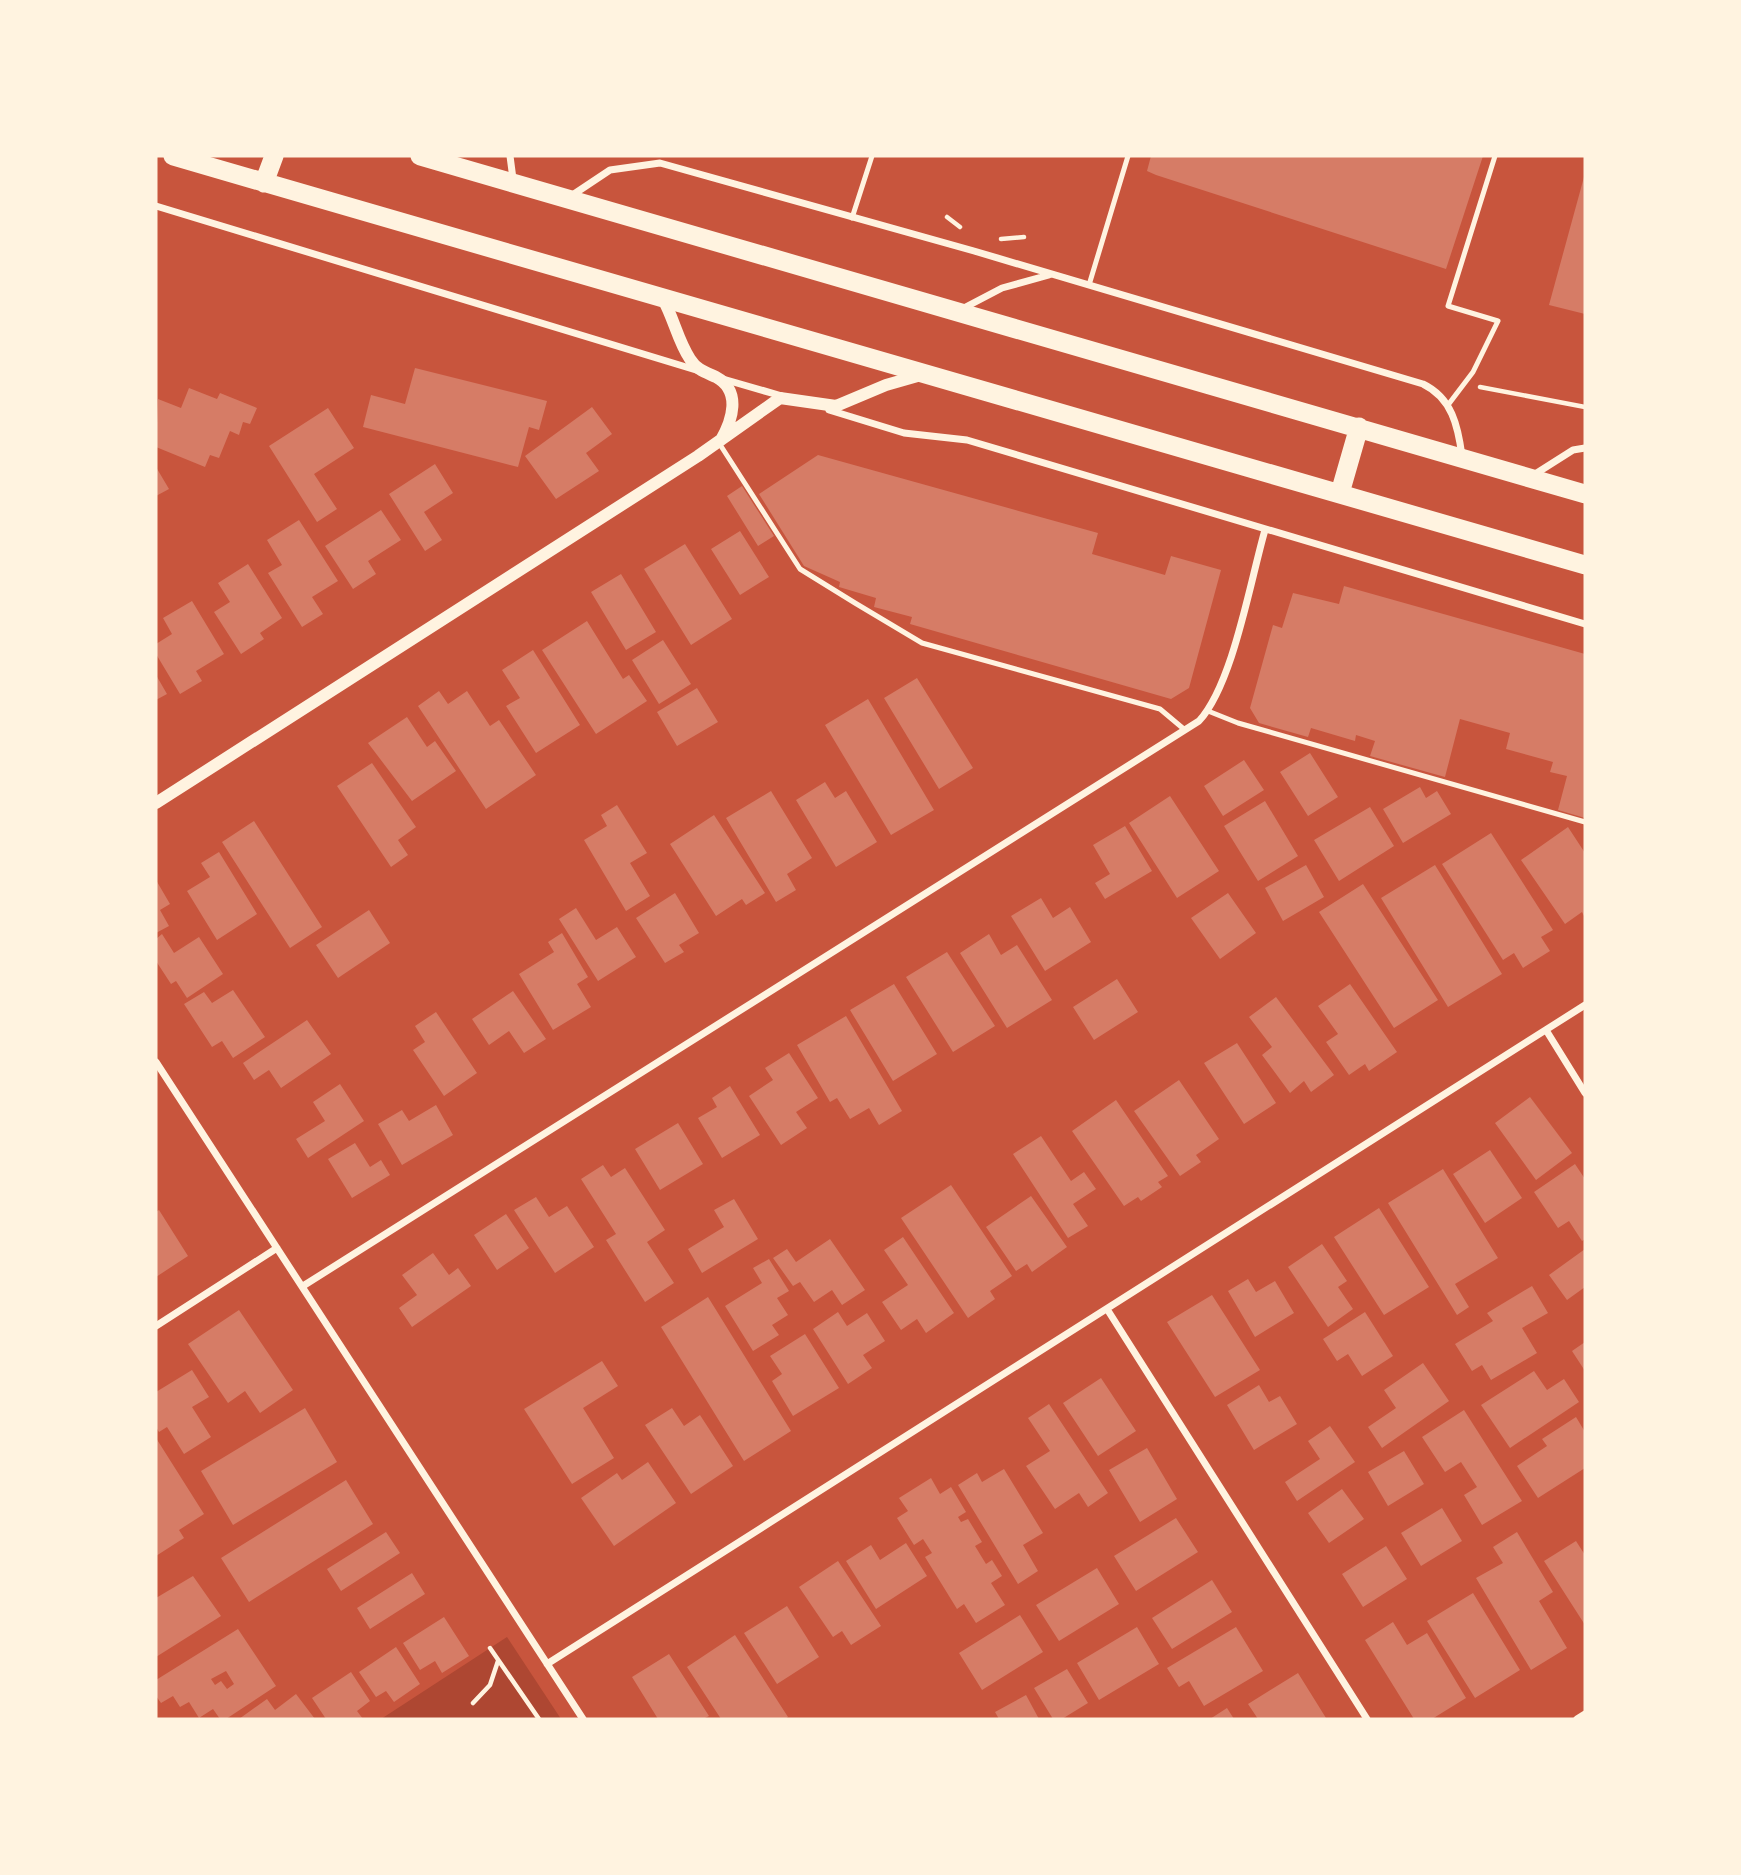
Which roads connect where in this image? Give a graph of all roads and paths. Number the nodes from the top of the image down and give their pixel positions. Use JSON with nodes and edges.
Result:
{"nodes":[{"id":1,"x":173,"y":156,"type":"edge"},
{"id":2,"x":274,"y":156,"type":"edge"},
{"id":3,"x":420,"y":156,"type":"edge"},
{"id":4,"x":510,"y":156,"type":"edge"},
{"id":5,"x":872,"y":156,"type":"edge"},
{"id":6,"x":1128,"y":156,"type":"edge"},
{"id":7,"x":1495,"y":156,"type":"edge"},
{"id":8,"x":513,"y":182,"type":"junction"},
{"id":9,"x":264,"y":183,"type":"junction"},
{"id":10,"x":568,"y":198,"type":"junction"},
{"id":11,"x":156,"y":206,"type":"edge"},
{"id":12,"x":852,"y":218,"type":"junction"},
{"id":13,"x":1050,"y":274,"type":"junction"},
{"id":14,"x":1089,"y":285,"type":"junction"},
{"id":15,"x":663,"y":299,"type":"junction"},
{"id":16,"x":957,"y":312,"type":"junction"},
{"id":17,"x":709,"y":374,"type":"junction"},
{"id":18,"x":925,"y":374,"type":"junction"},
{"id":19,"x":1468,"y":379,"type":"junction"},
{"id":20,"x":786,"y":397,"type":"junction"},
{"id":21,"x":816,"y":405,"type":"junction"},
{"id":22,"x":1448,"y":405,"type":"junction"},
{"id":23,"x":1585,"y":407,"type":"edge"},
{"id":24,"x":1359,"y":427,"type":"junction"},
{"id":25,"x":719,"y":443,"type":"junction"},
{"id":26,"x":1585,"y":448,"type":"edge"},
{"id":27,"x":1462,"y":458,"type":"junction"},
{"id":28,"x":1528,"y":478,"type":"junction"},
{"id":29,"x":1340,"y":493,"type":"junction"},
{"id":30,"x":1585,"y":494,"type":"edge"},
{"id":31,"x":1265,"y":530,"type":"junction"},
{"id":32,"x":1585,"y":565,"type":"edge"},
{"id":33,"x":1585,"y":624,"type":"edge"},
{"id":34,"x":1208,"y":711,"type":"junction"},
{"id":35,"x":1185,"y":730,"type":"junction"},
{"id":36,"x":156,"y":803,"type":"edge"},
{"id":37,"x":1585,"y":822,"type":"edge"},
{"id":38,"x":1585,"y":1005,"type":"edge"},
{"id":39,"x":1546,"y":1030,"type":"junction"},
{"id":40,"x":156,"y":1062,"type":"edge"},
{"id":41,"x":1585,"y":1093,"type":"edge"},
{"id":42,"x":277,"y":1248,"type":"junction"},
{"id":43,"x":303,"y":1286,"type":"junction"},
{"id":44,"x":1107,"y":1309,"type":"junction"},
{"id":45,"x":156,"y":1326,"type":"edge"},
{"id":46,"x":490,"y":1648,"type":"dead end"},
{"id":47,"x":498,"y":1661,"type":"junction"},
{"id":48,"x":547,"y":1664,"type":"junction"},
{"id":49,"x":473,"y":1703,"type":"dead end"},
{"id":50,"x":1585,"y":1714,"type":"edge"},
{"id":51,"x":539,"y":1719,"type":"edge"},
{"id":52,"x":583,"y":1719,"type":"edge"},
{"id":53,"x":1367,"y":1719,"type":"edge"},
{"id":54,"x":1577,"y":1719,"type":"edge"}],
"edges":[{"from":1,"to":9,"type":"highway"},
{"from":2,"to":9,"type":"highway"},
{"from":3,"to":8,"type":"highway"},
{"from":4,"to":8,"type":"street"},
{"from":5,"to":12,"type":"lane"},
{"from":6,"to":14,"type":"lane"},
{"from":7,"to":19,"type":"lane"},
{"from":8,"to":10,"type":"highway"},
{"from":9,"to":15,"type":"highway"},
{"from":10,"to":12,"type":"street"},
{"from":10,"to":16,"type":"highway"},
{"from":11,"to":17,"type":"street"},
{"from":12,"to":13,"type":"street"},
{"from":13,"to":14,"type":"street"},
{"from":13,"to":16,"type":"street"},
{"from":14,"to":22,"type":"street"},
{"from":15,"to":17,"type":"street"},
{"from":15,"to":18,"type":"highway"},
{"from":16,"to":24,"type":"highway"},
{"from":17,"to":20,"type":"street"},
{"from":17,"to":25,"type":"street"},
{"from":18,"to":21,"type":"street"},
{"from":18,"to":29,"type":"highway"},
{"from":19,"to":22,"type":"lane"},
{"from":19,"to":23,"type":"path"},
{"from":20,"to":21,"type":"street"},
{"from":20,"to":25,"type":"street"},
{"from":21,"to":31,"type":"street"},
{"from":22,"to":27,"type":"street"},
{"from":24,"to":27,"type":"highway"},
{"from":24,"to":29,"type":"highway"},
{"from":25,"to":35,"type":"lane"},
{"from":25,"to":36,"type":"street"},
{"from":26,"to":28,"type":"street"},
{"from":27,"to":28,"type":"highway"},
{"from":28,"to":30,"type":"highway"},
{"from":29,"to":32,"type":"highway"},
{"from":31,"to":33,"type":"street"},
{"from":31,"to":34,"type":"street"},
{"from":34,"to":35,"type":"street"},
{"from":34,"to":37,"type":"lane"},
{"from":35,"to":43,"type":"street"},
{"from":38,"to":39,"type":"street"},
{"from":39,"to":41,"type":"street"},
{"from":39,"to":44,"type":"street"},
{"from":40,"to":42,"type":"street"},
{"from":42,"to":43,"type":"street"},
{"from":42,"to":45,"type":"street"},
{"from":43,"to":48,"type":"street"},
{"from":44,"to":48,"type":"street"},
{"from":44,"to":53,"type":"street"},
{"from":46,"to":47,"type":"path"},
{"from":47,"to":49,"type":"path"},
{"from":47,"to":51,"type":"path"},
{"from":48,"to":52,"type":"street"},
{"from":50,"to":54,"type":"street"}]}
